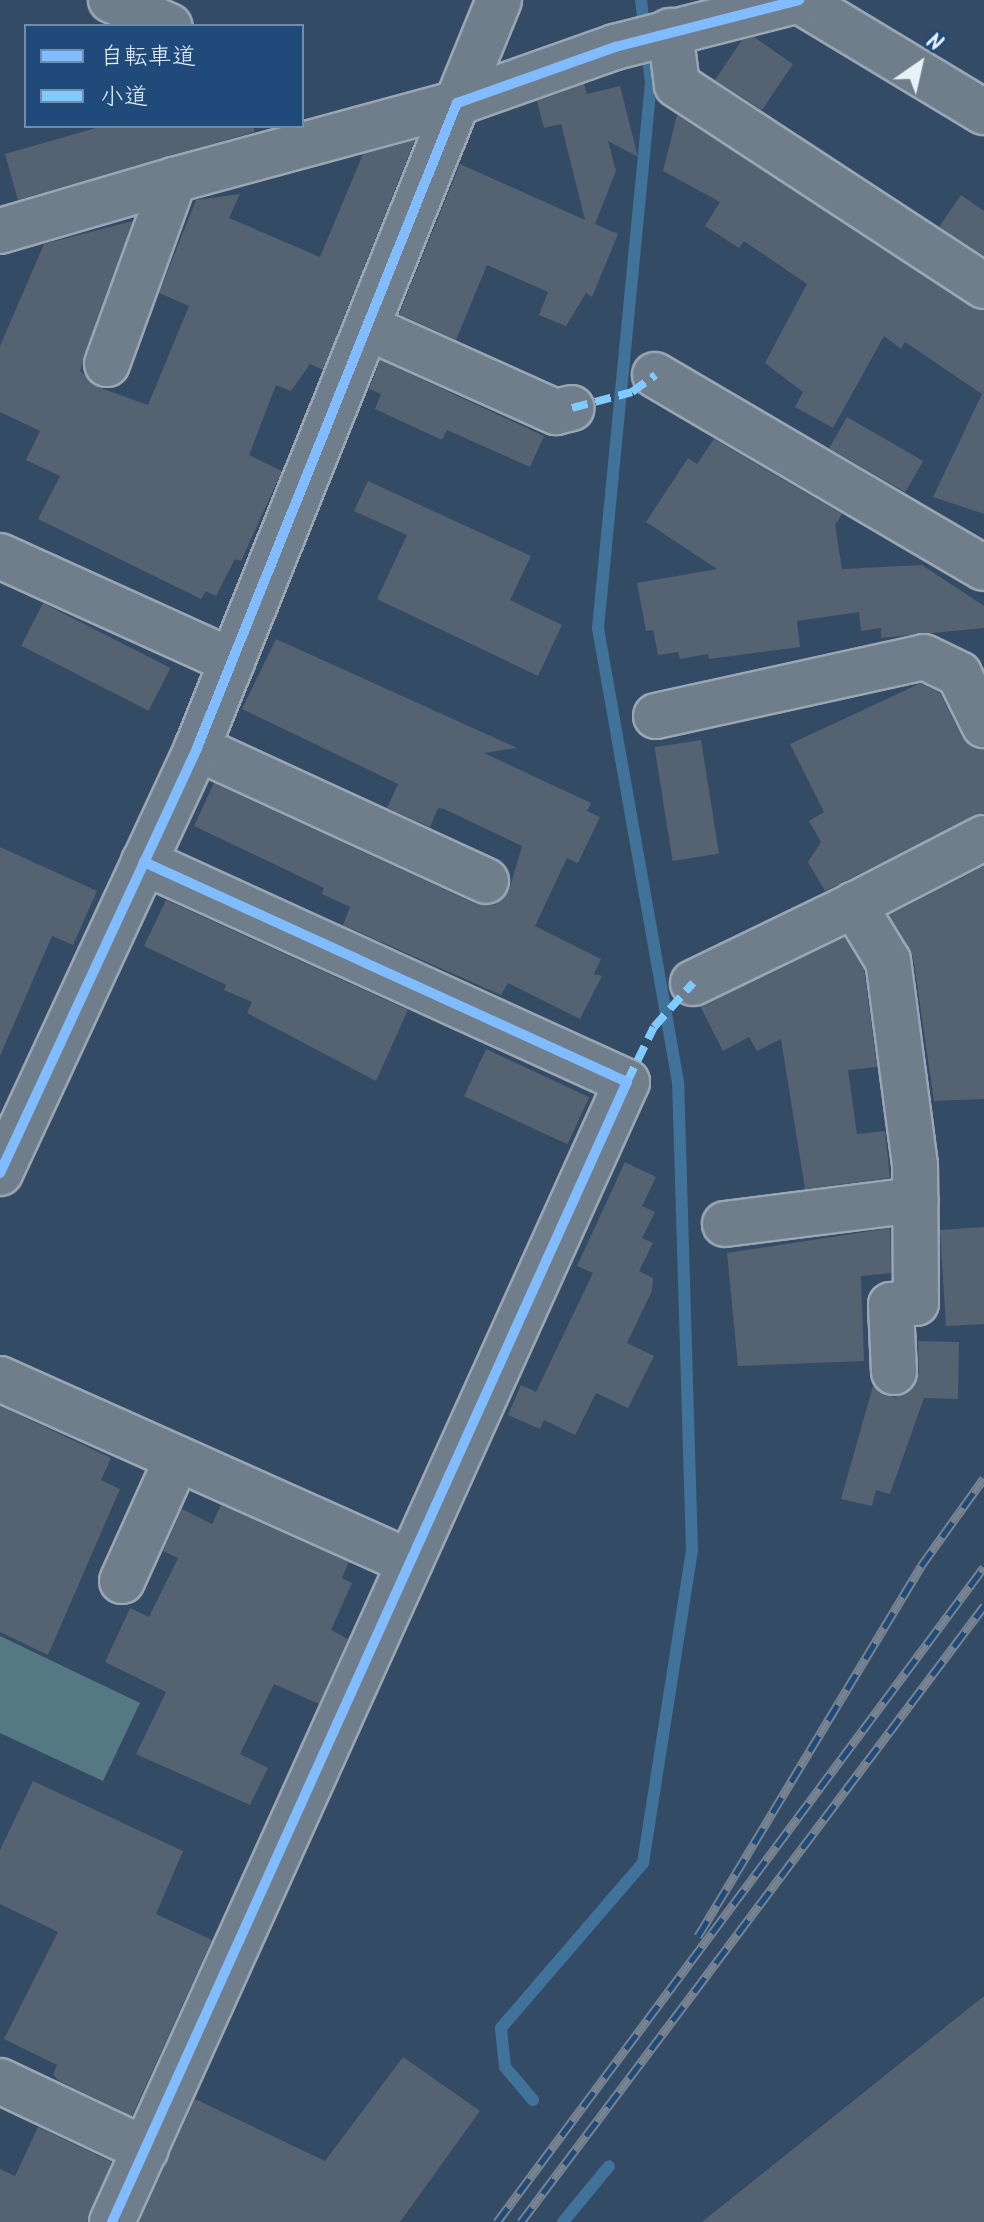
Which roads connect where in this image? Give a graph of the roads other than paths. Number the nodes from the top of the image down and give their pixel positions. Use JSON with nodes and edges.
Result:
{"nodes":[{"id":1,"x":111,"y":0,"type":"edge"},
{"id":2,"x":499,"y":0,"type":"edge"},
{"id":3,"x":799,"y":0,"type":"edge"},
{"id":4,"x":165,"y":24,"type":"edge"},
{"id":5,"x":670,"y":31,"type":"junction"},
{"id":6,"x":457,"y":103,"type":"junction"},
{"id":7,"x":984,"y":112,"type":"edge"},
{"id":8,"x":174,"y":180,"type":"junction"},
{"id":9,"x":0,"y":231,"type":"edge"},
{"id":10,"x":984,"y":286,"type":"edge"},
{"id":11,"x":371,"y":329,"type":"junction"},
{"id":12,"x":107,"y":364,"type":"dead end"},
{"id":13,"x":655,"y":375,"type":"dead end"},
{"id":14,"x":572,"y":408,"type":"dead end"},
{"id":15,"x":0,"y":556,"type":"edge"},
{"id":16,"x":984,"y":568,"type":"edge"},
{"id":17,"x":232,"y":661,"type":"junction"},
{"id":18,"x":656,"y":716,"type":"dead end"},
{"id":19,"x":984,"y":725,"type":"edge"},
{"id":20,"x":197,"y":748,"type":"junction"},
{"id":21,"x":984,"y":838,"type":"edge"},
{"id":22,"x":144,"y":862,"type":"junction"},
{"id":23,"x":486,"y":881,"type":"dead end"},
{"id":24,"x":854,"y":905,"type":"junction"},
{"id":25,"x":693,"y":983,"type":"dead end"},
{"id":26,"x":11,"y":1121,"type":"edge"},
{"id":27,"x":0,"y":1173,"type":"edge"},
{"id":28,"x":915,"y":1200,"type":"junction"},
{"id":29,"x":725,"y":1224,"type":"dead end"},
{"id":30,"x":894,"y":1372,"type":"dead end"},
{"id":31,"x":0,"y":1379,"type":"edge"},
{"id":32,"x":177,"y":1459,"type":"junction"},
{"id":33,"x":410,"y":1562,"type":"junction"},
{"id":34,"x":122,"y":1581,"type":"dead end"},
{"id":35,"x":0,"y":2081,"type":"edge"},
{"id":36,"x":146,"y":2150,"type":"junction"},
{"id":37,"x":112,"y":2222,"type":"edge"}],
"edges":[{"from":1,"to":4,"type":"street"},
{"from":2,"to":6,"type":"street"},
{"from":3,"to":5,"type":"street"},
{"from":3,"to":7,"type":"street"},
{"from":5,"to":6,"type":"street"},
{"from":5,"to":10,"type":"street"},
{"from":6,"to":8,"type":"street"},
{"from":6,"to":11,"type":"street"},
{"from":8,"to":9,"type":"street"},
{"from":8,"to":12,"type":"street"},
{"from":11,"to":14,"type":"street"},
{"from":11,"to":17,"type":"street"},
{"from":13,"to":16,"type":"street"},
{"from":15,"to":17,"type":"street"},
{"from":17,"to":20,"type":"street"},
{"from":18,"to":19,"type":"street"},
{"from":20,"to":22,"type":"street"},
{"from":20,"to":23,"type":"street"},
{"from":21,"to":24,"type":"street"},
{"from":22,"to":26,"type":"street"},
{"from":22,"to":33,"type":"street"},
{"from":24,"to":25,"type":"street"},
{"from":24,"to":28,"type":"street"},
{"from":26,"to":27,"type":"street"},
{"from":28,"to":29,"type":"street"},
{"from":28,"to":30,"type":"street"},
{"from":31,"to":32,"type":"street"},
{"from":32,"to":33,"type":"street"},
{"from":32,"to":34,"type":"street"},
{"from":33,"to":36,"type":"street"},
{"from":35,"to":36,"type":"street"},
{"from":36,"to":37,"type":"street"}]}
